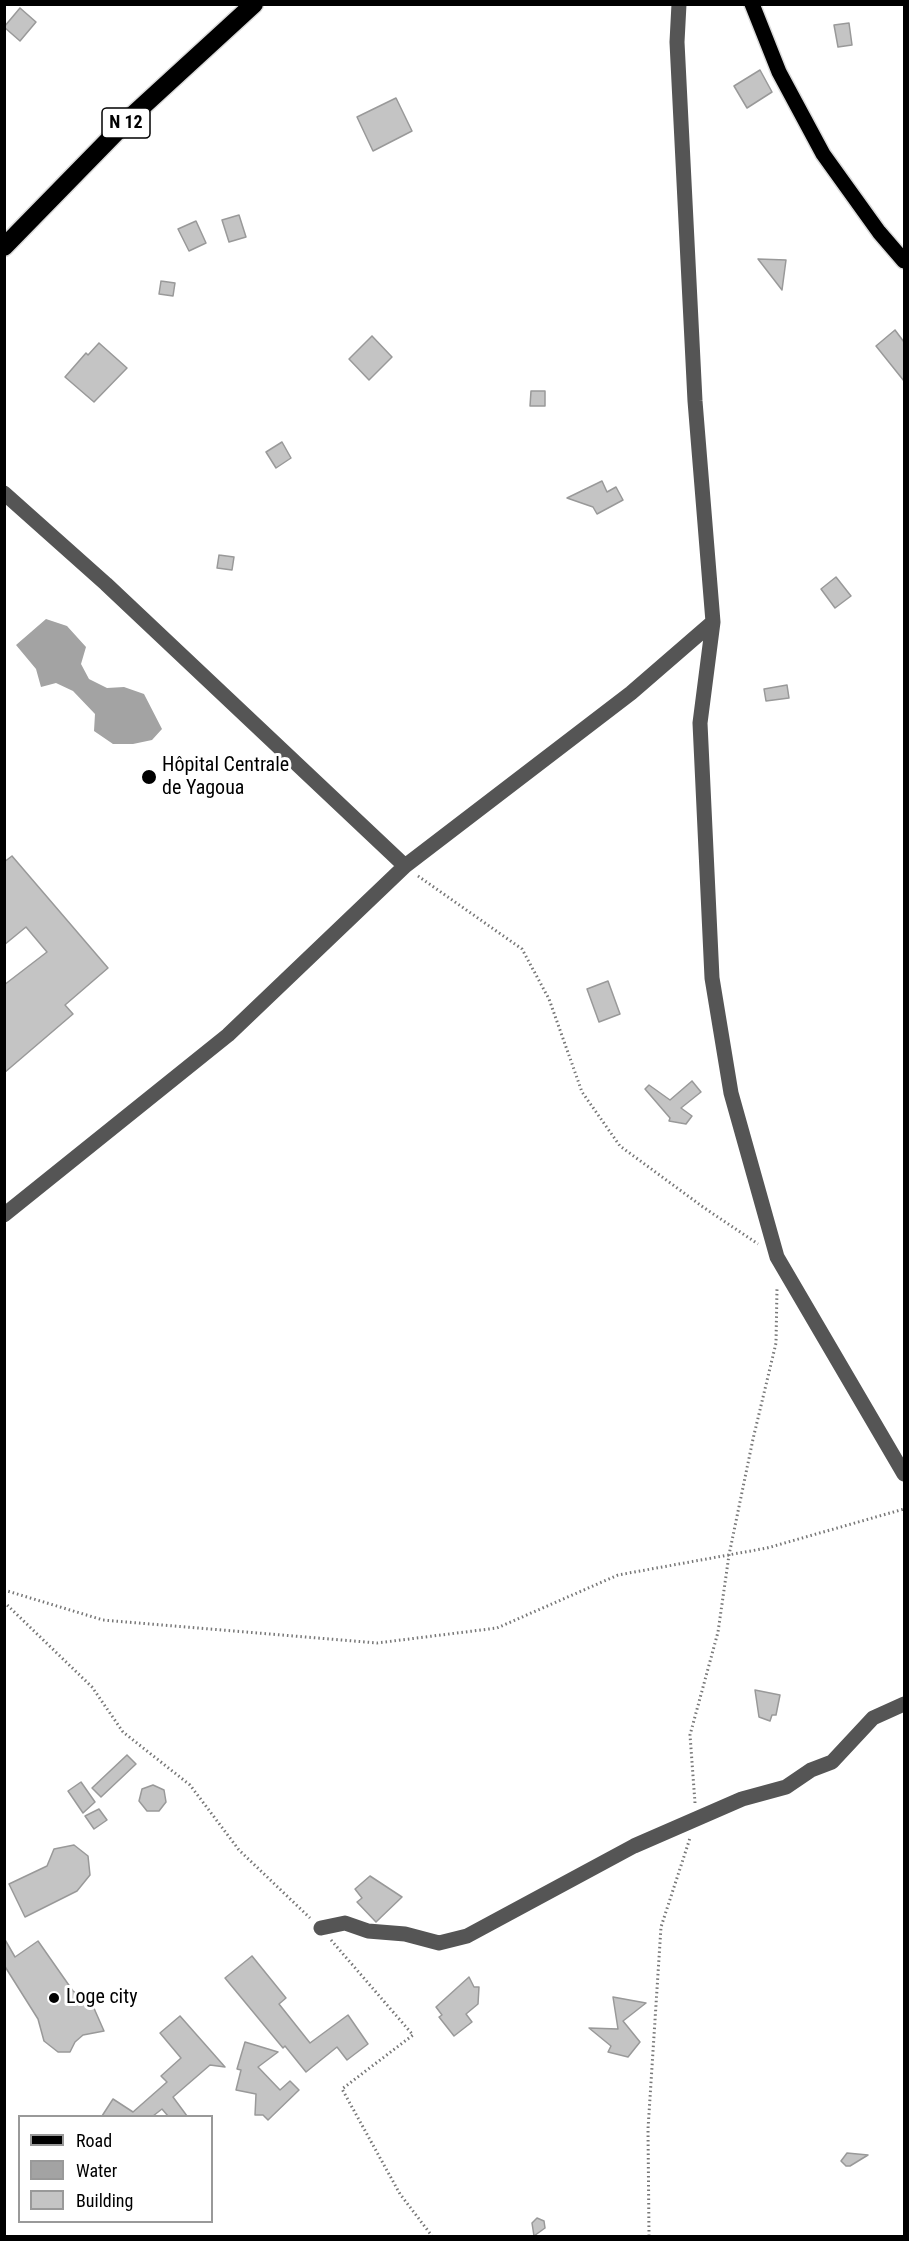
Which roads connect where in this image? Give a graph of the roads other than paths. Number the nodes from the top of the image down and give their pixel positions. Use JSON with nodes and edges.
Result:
{"nodes":[{"id":1,"x":254,"y":4,"type":"edge"},
{"id":2,"x":679,"y":4,"type":"edge"},
{"id":3,"x":752,"y":4,"type":"edge"},
{"id":4,"x":4,"y":247,"type":"edge"},
{"id":5,"x":904,"y":261,"type":"edge"},
{"id":6,"x":4,"y":493,"type":"edge"},
{"id":7,"x":713,"y":622,"type":"junction"},
{"id":8,"x":405,"y":866,"type":"junction"},
{"id":9,"x":4,"y":1215,"type":"edge"},
{"id":10,"x":904,"y":1474,"type":"edge"},
{"id":11,"x":904,"y":1704,"type":"edge"},
{"id":12,"x":321,"y":1928,"type":"road end"}],
"edges":[{"from":1,"to":4,"type":"highway","number":"N 12"},
{"from":2,"to":7,"type":"street"},
{"from":3,"to":5,"type":"main road"},
{"from":6,"to":8,"type":"street"},
{"from":7,"to":8,"type":"street"},
{"from":7,"to":10,"type":"street"},
{"from":8,"to":9,"type":"street"},
{"from":11,"to":12,"type":"street"}]}
